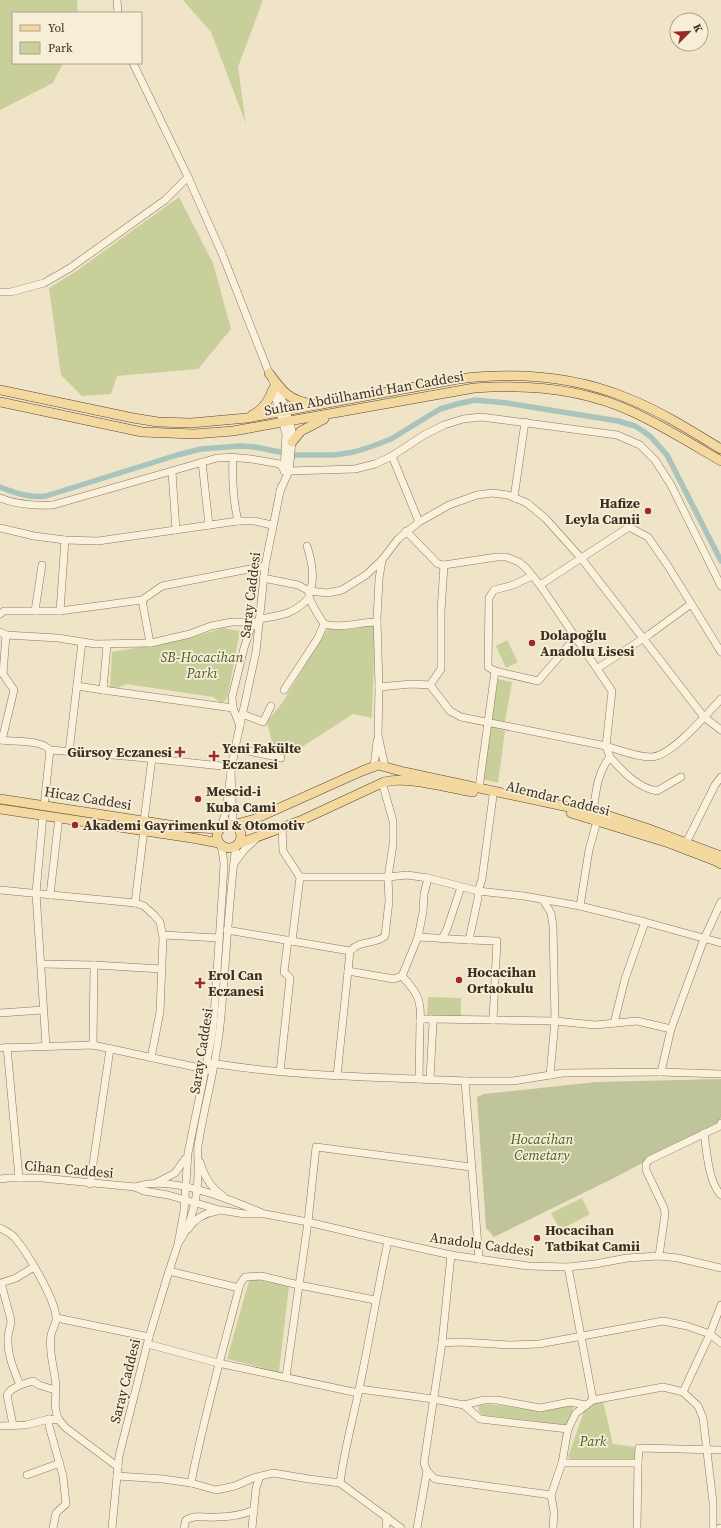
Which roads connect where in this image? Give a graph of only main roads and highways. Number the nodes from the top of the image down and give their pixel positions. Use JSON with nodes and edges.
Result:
{"nodes":[{"id":1,"x":269,"y":373,"type":"road end"},
{"id":2,"x":273,"y":389,"type":"road end"},
{"id":3,"x":0,"y":390,"type":"edge"},
{"id":4,"x":0,"y":402,"type":"edge"},
{"id":5,"x":321,"y":405,"type":"junction"},
{"id":6,"x":339,"y":412,"type":"junction"},
{"id":7,"x":247,"y":418,"type":"junction"},
{"id":8,"x":290,"y":444,"type":"road end"},
{"id":9,"x":721,"y":449,"type":"edge"},
{"id":10,"x":721,"y":462,"type":"edge"},
{"id":11,"x":374,"y":767,"type":"junction"},
{"id":12,"x":385,"y":767,"type":"junction"},
{"id":13,"x":381,"y":782,"type":"junction"},
{"id":14,"x":0,"y":799,"type":"edge"},
{"id":15,"x":0,"y":808,"type":"edge"},
{"id":16,"x":595,"y":817,"type":"junction"},
{"id":17,"x":233,"y":825,"type":"junction"},
{"id":18,"x":144,"y":826,"type":"junction"},
{"id":19,"x":220,"y":828,"type":"junction"},
{"id":20,"x":220,"y":844,"type":"junction"},
{"id":21,"x":237,"y":844,"type":"junction"},
{"id":22,"x":721,"y":856,"type":"edge"},
{"id":23,"x":721,"y":864,"type":"edge"}],
"edges":[{"from":1,"to":5,"type":"main road"},
{"from":2,"to":7,"type":"main road"},
{"from":3,"to":7,"type":"main road","name":"Sultan Abdülhamid Han Caddesi"},
{"from":4,"to":6,"type":"main road","name":"Sultan Abdülhamid Han Caddesi"},
{"from":5,"to":7,"type":"main road","name":"Sultan Abdülhamid Han Caddesi"},
{"from":5,"to":9,"type":"main road","name":"Sultan Abdülhamid Han Caddesi"},
{"from":6,"to":8,"type":"main road"},
{"from":6,"to":10,"type":"main road","name":"Sultan Abdülhamid Han Caddesi"},
{"from":11,"to":12,"type":"main road"},
{"from":11,"to":13,"type":"main road"},
{"from":11,"to":17,"type":"main road"},
{"from":12,"to":13,"type":"main road"},
{"from":12,"to":16,"type":"main road","name":"Alemdar Caddesi"},
{"from":13,"to":16,"type":"main road","name":"Alemdar Caddesi"},
{"from":13,"to":21,"type":"main road","name":"Alemdar Caddesi"},
{"from":14,"to":18,"type":"main road","name":"Hicaz Caddesi"},
{"from":15,"to":18,"type":"main road","name":"Hicaz Caddesi"},
{"from":16,"to":22,"type":"main road","name":"Alemdar Caddesi"},
{"from":16,"to":23,"type":"main road","name":"Alemdar Caddesi"},
{"from":17,"to":19,"type":"main road"},
{"from":17,"to":21,"type":"main road"},
{"from":18,"to":19,"type":"main road","name":"Hicaz Caddesi"},
{"from":18,"to":20,"type":"main road","name":"Hicaz Caddesi"},
{"from":19,"to":20,"type":"main road"},
{"from":20,"to":21,"type":"main road"}]}
